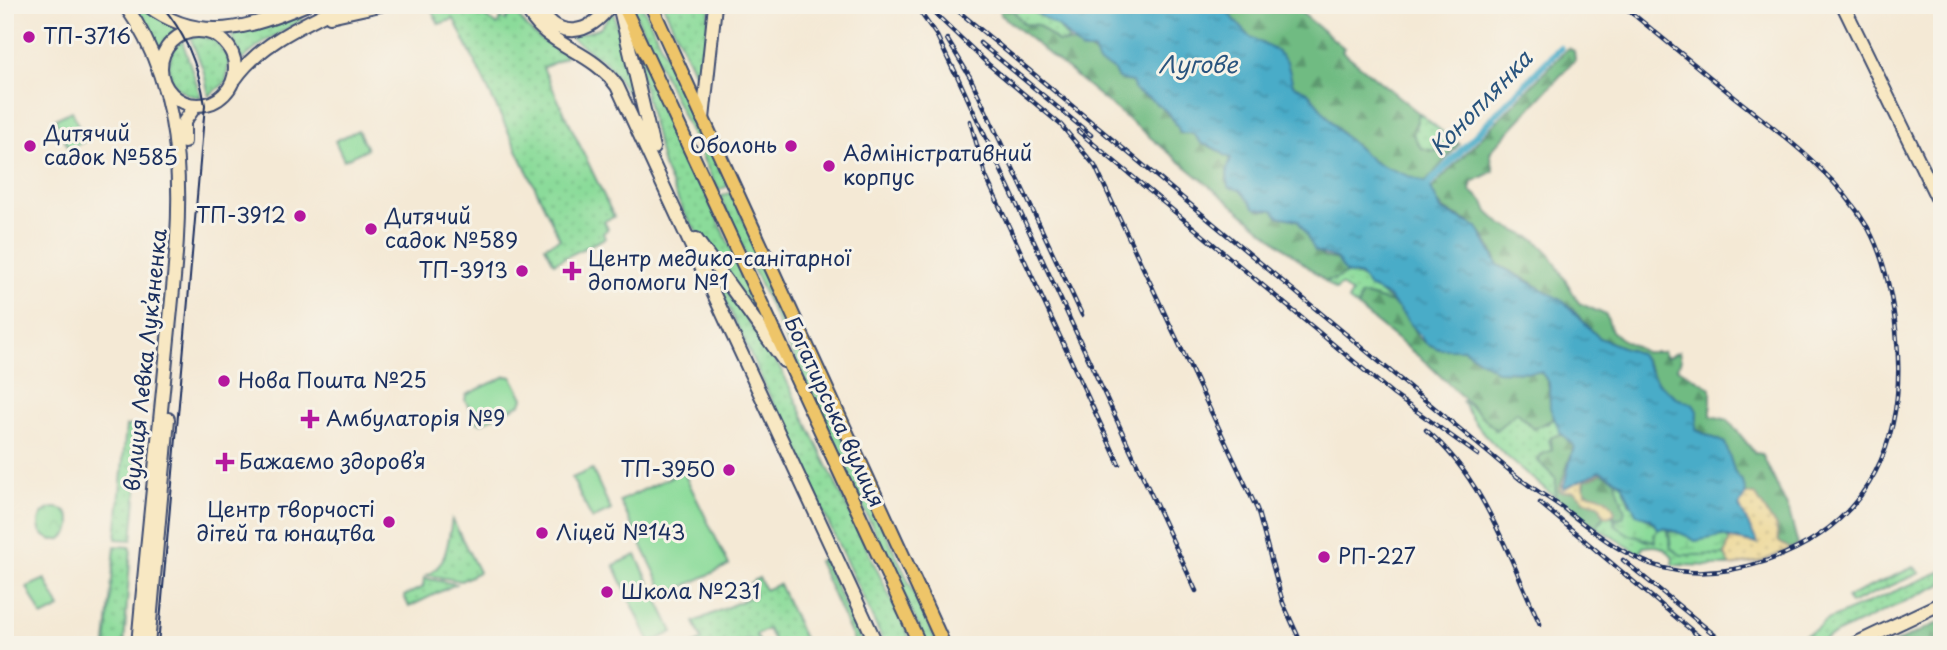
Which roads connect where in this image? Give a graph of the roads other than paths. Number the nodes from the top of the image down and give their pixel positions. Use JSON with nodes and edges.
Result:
{"nodes":[{"id":1,"x":125,"y":5,"type":"edge"},
{"id":2,"x":147,"y":5,"type":"edge"},
{"id":3,"x":305,"y":5,"type":"edge"},
{"id":4,"x":342,"y":5,"type":"edge"},
{"id":5,"x":380,"y":5,"type":"edge"},
{"id":6,"x":525,"y":5,"type":"edge"},
{"id":7,"x":539,"y":5,"type":"edge"},
{"id":8,"x":610,"y":5,"type":"edge"},
{"id":9,"x":621,"y":5,"type":"edge"},
{"id":10,"x":651,"y":5,"type":"edge"},
{"id":11,"x":715,"y":5,"type":"edge"},
{"id":12,"x":1843,"y":5,"type":"edge"},
{"id":13,"x":316,"y":18,"type":"junction"},
{"id":14,"x":207,"y":31,"type":"junction"},
{"id":15,"x":162,"y":80,"type":"junction"},
{"id":16,"x":231,"y":85,"type":"junction"},
{"id":17,"x":196,"y":105,"type":"junction"},
{"id":18,"x":703,"y":119,"type":"junction"},
{"id":19,"x":660,"y":173,"type":"junction"},
{"id":20,"x":1942,"y":208,"type":"edge"},
{"id":21,"x":678,"y":213,"type":"junction"},
{"id":22,"x":796,"y":377,"type":"junction"},
{"id":23,"x":1942,"y":603,"type":"edge"},
{"id":24,"x":138,"y":645,"type":"edge"},
{"id":25,"x":148,"y":645,"type":"edge"},
{"id":26,"x":877,"y":645,"type":"edge"},
{"id":27,"x":920,"y":645,"type":"edge"},
{"id":28,"x":944,"y":645,"type":"edge"},
{"id":29,"x":1853,"y":645,"type":"edge"}],
"edges":[{"from":1,"to":15,"type":"main road","name":"вулиця Левка Лукʼяненка"},
{"from":2,"to":14,"type":"main road"},
{"from":3,"to":14,"type":"main road"},
{"from":4,"to":13,"type":"main road"},
{"from":5,"to":13,"type":"main road"},
{"from":6,"to":19,"type":"main road","name":"Богатирська вулиця"},
{"from":7,"to":8,"type":"main road"},
{"from":9,"to":19,"type":"main road","name":"Богатирська вулиця"},
{"from":9,"to":22,"type":"main road","name":"Богатирська вулиця"},
{"from":10,"to":18,"type":"main road","name":"Богатирська вулиця"},
{"from":11,"to":18,"type":"main road"},
{"from":12,"to":20,"type":"main road"},
{"from":13,"to":16,"type":"main road"},
{"from":14,"to":15,"type":"main road"},
{"from":14,"to":16,"type":"main road"},
{"from":15,"to":17,"type":"main road"},
{"from":15,"to":24,"type":"main road","name":"вулиця Левка Лукʼяненка"},
{"from":16,"to":17,"type":"main road"},
{"from":17,"to":25,"type":"main road","name":"вулиця Левка Лукʼяненка"},
{"from":18,"to":28,"type":"main road","name":"Богатирська вулиця"},
{"from":19,"to":21,"type":"main road","name":"Богатирська вулиця"},
{"from":21,"to":22,"type":"main road"},
{"from":21,"to":26,"type":"main road","name":"Богатирська вулиця"},
{"from":22,"to":27,"type":"main road","name":"Богатирська вулиця"},
{"from":23,"to":29,"type":"main road"}]}
